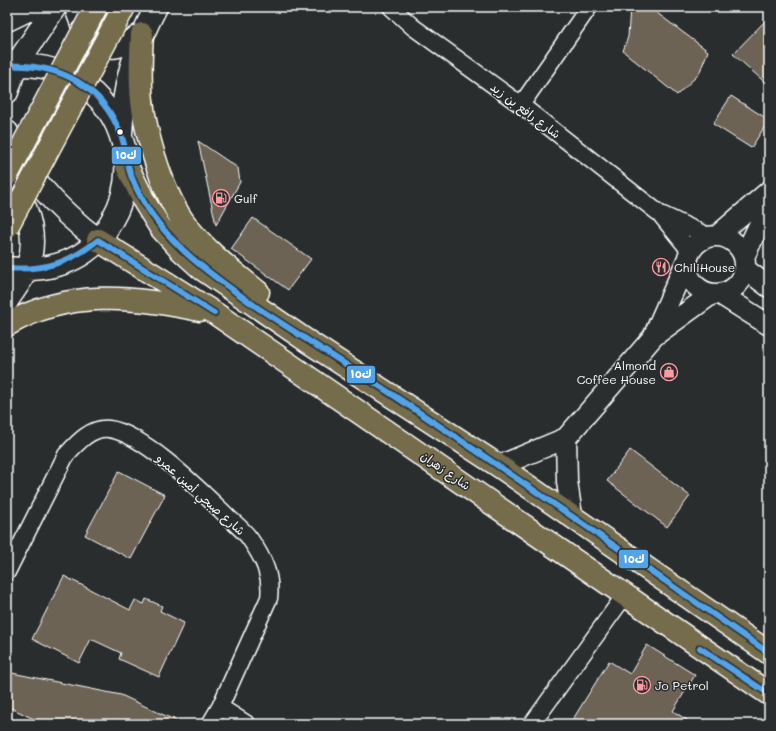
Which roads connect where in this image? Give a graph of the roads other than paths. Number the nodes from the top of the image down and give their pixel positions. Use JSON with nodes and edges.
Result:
{"nodes":[{"id":1,"x":34,"y":7,"type":"edge"},
{"id":2,"x":55,"y":7,"type":"edge"},
{"id":3,"x":76,"y":7,"type":"edge"},
{"id":4,"x":96,"y":7,"type":"edge"},
{"id":5,"x":124,"y":7,"type":"edge"},
{"id":6,"x":156,"y":7,"type":"edge"},
{"id":7,"x":391,"y":7,"type":"edge"},
{"id":8,"x":589,"y":7,"type":"edge"},
{"id":9,"x":7,"y":20,"type":"edge"},
{"id":10,"x":142,"y":34,"type":"junction"},
{"id":11,"x":11,"y":66,"type":"edge"},
{"id":12,"x":7,"y":92,"type":"edge"},
{"id":13,"x":521,"y":105,"type":"junction"},
{"id":14,"x":7,"y":132,"type":"edge"},
{"id":15,"x":121,"y":135,"type":"junction"},
{"id":16,"x":127,"y":166,"type":"junction"},
{"id":17,"x":7,"y":175,"type":"edge"},
{"id":18,"x":769,"y":190,"type":"edge"},
{"id":19,"x":769,"y":204,"type":"edge"},
{"id":20,"x":660,"y":214,"type":"junction"},
{"id":21,"x":7,"y":226,"type":"edge"},
{"id":22,"x":714,"y":236,"type":"junction"},
{"id":23,"x":98,"y":240,"type":"junction"},
{"id":24,"x":689,"y":256,"type":"junction"},
{"id":25,"x":744,"y":263,"type":"junction"},
{"id":26,"x":17,"y":269,"type":"edge"},
{"id":27,"x":769,"y":287,"type":"edge"},
{"id":28,"x":716,"y":294,"type":"junction"},
{"id":29,"x":7,"y":301,"type":"edge"},
{"id":30,"x":216,"y":314,"type":"junction"},
{"id":31,"x":7,"y":325,"type":"edge"},
{"id":32,"x":769,"y":325,"type":"edge"},
{"id":33,"x":654,"y":336,"type":"junction"},
{"id":34,"x":307,"y":341,"type":"junction"},
{"id":35,"x":566,"y":438,"type":"junction"},
{"id":36,"x":499,"y":466,"type":"junction"},
{"id":37,"x":572,"y":516,"type":"junction"},
{"id":38,"x":7,"y":572,"type":"edge"},
{"id":39,"x":625,"y":595,"type":"junction"},
{"id":40,"x":769,"y":653,"type":"edge"},
{"id":41,"x":769,"y":694,"type":"edge"},
{"id":42,"x":220,"y":706,"type":"junction"},
{"id":43,"x":210,"y":724,"type":"edge"},
{"id":44,"x":247,"y":724,"type":"edge"},
{"id":45,"x":532,"y":724,"type":"edge"}],
"edges":[{"from":1,"to":9,"type":"main road"},
{"from":2,"to":11,"type":"main road"},
{"from":3,"to":10,"type":"main road"},
{"from":4,"to":17,"type":"main road","bridge":true},
{"from":5,"to":21,"type":"main road","bridge":true},
{"from":6,"to":10,"type":"main road"},
{"from":7,"to":13,"type":"street","name":"شارع رافع بن زيد"},
{"from":8,"to":13,"type":"street"},
{"from":10,"to":15,"type":"main road"},
{"from":10,"to":34,"type":"main road"},
{"from":11,"to":12,"type":"main road"},
{"from":11,"to":15,"type":"main road"},
{"from":13,"to":20,"type":"street","name":"شارع رافع بن زيد"},
{"from":14,"to":23,"type":"main road"},
{"from":15,"to":16,"type":"main road"},
{"from":16,"to":23,"type":"main road"},
{"from":16,"to":34,"type":"main road"},
{"from":17,"to":26,"type":"main road"},
{"from":18,"to":22,"type":"street"},
{"from":19,"to":25,"type":"street"},
{"from":20,"to":22,"type":"street","name":"شارع رافع بن زيد"},
{"from":20,"to":24,"type":"street","name":"شارع رافع بن زيد"},
{"from":22,"to":24,"type":"street"},
{"from":22,"to":25,"type":"street"},
{"from":23,"to":26,"type":"main road"},
{"from":23,"to":30,"type":"main road","name":"شارع زهران"},
{"from":24,"to":28,"type":"street"},
{"from":24,"to":33,"type":"street"},
{"from":25,"to":27,"type":"street"},
{"from":25,"to":28,"type":"street"},
{"from":26,"to":29,"type":"main road"},
{"from":28,"to":32,"type":"street"},
{"from":28,"to":33,"type":"street"},
{"from":30,"to":31,"type":"main road"},
{"from":30,"to":39,"type":"main road","name":"شارع زهران"},
{"from":33,"to":35,"type":"street"},
{"from":34,"to":36,"type":"main road"},
{"from":35,"to":36,"type":"street"},
{"from":35,"to":37,"type":"street"},
{"from":36,"to":37,"type":"main road"},
{"from":37,"to":40,"type":"main road"},
{"from":38,"to":42,"type":"street","name":"شارع صبحي أمين عمرو"},
{"from":39,"to":41,"type":"main road","name":"شارع زهران"},
{"from":39,"to":45,"type":"street"},
{"from":42,"to":43,"type":"street","name":"شارع صبحي أمين عمرو"},
{"from":42,"to":44,"type":"street"}]}
